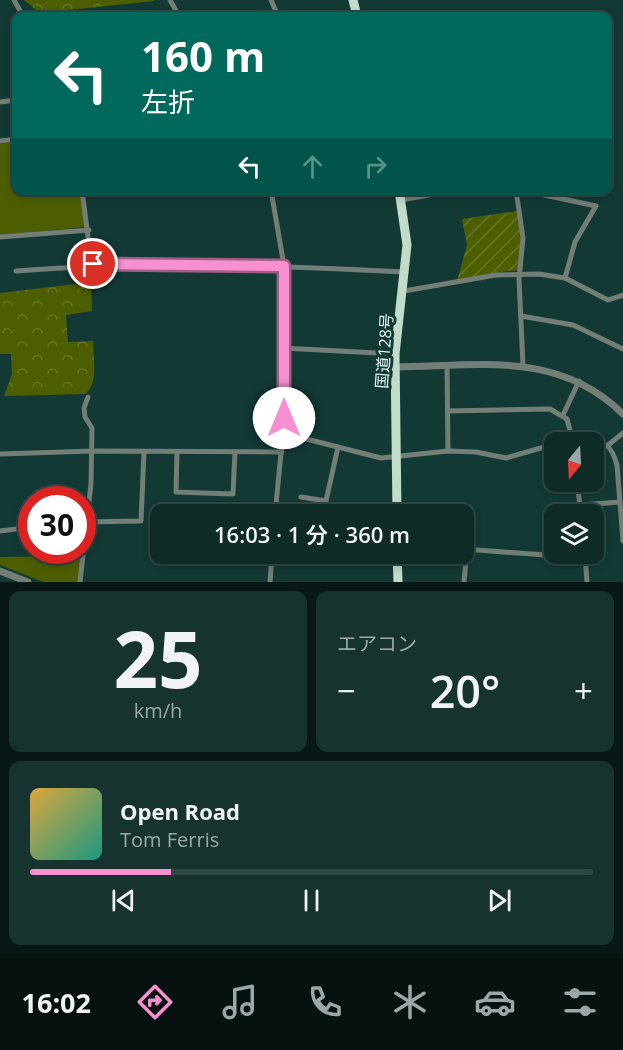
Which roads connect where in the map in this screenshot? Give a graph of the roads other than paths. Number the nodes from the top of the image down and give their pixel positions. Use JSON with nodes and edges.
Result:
{"nodes":[{"id":1,"x":83,"y":195,"type":"edge"},
{"id":2,"x":272,"y":195,"type":"edge"},
{"id":3,"x":400,"y":195,"type":"edge"},
{"id":4,"x":519,"y":195,"type":"edge"},
{"id":5,"x":542,"y":195,"type":"edge"},
{"id":6,"x":89,"y":230,"type":"junction"},
{"id":7,"x":0,"y":237,"type":"edge"},
{"id":8,"x":93,"y":264,"type":"junction"},
{"id":9,"x":284,"y":266,"type":"junction"},
{"id":10,"x":16,"y":271,"type":"dead end"},
{"id":11,"x":406,"y":272,"type":"junction"},
{"id":12,"x":522,"y":273,"type":"junction"},
{"id":13,"x":565,"y":278,"type":"junction"},
{"id":14,"x":94,"y":284,"type":"dead end"},
{"id":15,"x":404,"y":291,"type":"junction"},
{"id":16,"x":623,"y":295,"type":"edge"},
{"id":17,"x":521,"y":316,"type":"junction"},
{"id":18,"x":283,"y":348,"type":"junction"},
{"id":19,"x":623,"y":349,"type":"edge"},
{"id":20,"x":396,"y":354,"type":"junction"},
{"id":21,"x":447,"y":365,"type":"junction"},
{"id":22,"x":522,"y":365,"type":"junction"},
{"id":23,"x":396,"y":367,"type":"junction"},
{"id":24,"x":579,"y":381,"type":"junction"},
{"id":25,"x":88,"y":397,"type":"dead end"},
{"id":26,"x":448,"y":411,"type":"junction"},
{"id":27,"x":623,"y":414,"type":"edge"},
{"id":28,"x":562,"y":415,"type":"junction"},
{"id":29,"x":570,"y":432,"type":"edge"},
{"id":30,"x":284,"y":433,"type":"junction"},
{"id":31,"x":623,"y":433,"type":"edge"},
{"id":32,"x":604,"y":445,"type":"edge"},
{"id":33,"x":607,"y":446,"type":"junction"},
{"id":34,"x":338,"y":447,"type":"junction"},
{"id":35,"x":544,"y":447,"type":"edge"},
{"id":36,"x":93,"y":451,"type":"junction"},
{"id":37,"x":448,"y":451,"type":"junction"},
{"id":38,"x":144,"y":452,"type":"junction"},
{"id":39,"x":177,"y":452,"type":"junction"},
{"id":40,"x":235,"y":452,"type":"junction"},
{"id":41,"x":282,"y":452,"type":"junction"},
{"id":42,"x":0,"y":454,"type":"edge"},
{"id":43,"x":396,"y":455,"type":"junction"},
{"id":44,"x":89,"y":486,"type":"edge"},
{"id":45,"x":301,"y":497,"type":"dead end"},
{"id":46,"x":620,"y":502,"type":"junction"},
{"id":47,"x":276,"y":504,"type":"edge"},
{"id":48,"x":397,"y":504,"type":"edge"},
{"id":49,"x":593,"y":504,"type":"edge"},
{"id":50,"x":96,"y":522,"type":"edge"},
{"id":51,"x":18,"y":528,"type":"edge"},
{"id":52,"x":0,"y":531,"type":"edge"},
{"id":53,"x":623,"y":539,"type":"edge"},
{"id":54,"x":474,"y":550,"type":"edge"},
{"id":55,"x":544,"y":554,"type":"edge"},
{"id":56,"x":82,"y":564,"type":"edge"},
{"id":57,"x":271,"y":564,"type":"edge"},
{"id":58,"x":397,"y":564,"type":"edge"},
{"id":59,"x":465,"y":564,"type":"edge"},
{"id":60,"x":586,"y":564,"type":"edge"},
{"id":61,"x":0,"y":571,"type":"edge"},
{"id":62,"x":28,"y":582,"type":"edge"},
{"id":63,"x":80,"y":582,"type":"edge"},
{"id":64,"x":270,"y":582,"type":"edge"},
{"id":65,"x":398,"y":582,"type":"edge"},
{"id":66,"x":464,"y":582,"type":"edge"},
{"id":67,"x":587,"y":582,"type":"edge"}],
"edges":[{"from":1,"to":6,"type":"street"},
{"from":2,"to":9,"type":"street"},
{"from":3,"to":11,"type":"highway","name":"国道128号"},
{"from":4,"to":12,"type":"street"},
{"from":5,"to":13,"type":"street"},
{"from":6,"to":7,"type":"street"},
{"from":6,"to":8,"type":"street"},
{"from":8,"to":9,"type":"street"},
{"from":8,"to":10,"type":"street"},
{"from":8,"to":14,"type":"street"},
{"from":9,"to":11,"type":"street"},
{"from":9,"to":18,"type":"street"},
{"from":11,"to":15,"type":"highway","name":"国道128号"},
{"from":12,"to":13,"type":"street"},
{"from":12,"to":15,"type":"street"},
{"from":12,"to":17,"type":"street"},
{"from":13,"to":16,"type":"street"},
{"from":15,"to":20,"type":"highway","name":"国道128号"},
{"from":17,"to":19,"type":"street"},
{"from":17,"to":22,"type":"street"},
{"from":18,"to":20,"type":"street"},
{"from":18,"to":30,"type":"street"},
{"from":20,"to":23,"type":"highway","name":"国道128号"},
{"from":21,"to":22,"type":"street"},
{"from":21,"to":23,"type":"street"},
{"from":21,"to":26,"type":"street"},
{"from":22,"to":24,"type":"street"},
{"from":23,"to":43,"type":"highway","name":"国道128号"},
{"from":24,"to":27,"type":"street"},
{"from":24,"to":28,"type":"street"},
{"from":25,"to":36,"type":"street"},
{"from":26,"to":28,"type":"street"},
{"from":26,"to":37,"type":"street"},
{"from":28,"to":29,"type":"street"},
{"from":30,"to":34,"type":"street"},
{"from":30,"to":41,"type":"street"},
{"from":31,"to":33,"type":"street"},
{"from":32,"to":33,"type":"street"},
{"from":33,"to":46,"type":"street"},
{"from":34,"to":43,"type":"street"},
{"from":34,"to":45,"type":"street"},
{"from":35,"to":37,"type":"street"},
{"from":36,"to":38,"type":"street"},
{"from":36,"to":42,"type":"street"},
{"from":36,"to":44,"type":"street"},
{"from":37,"to":43,"type":"street"},
{"from":38,"to":39,"type":"street"},
{"from":38,"to":50,"type":"street"},
{"from":39,"to":40,"type":"street"},
{"from":39,"to":40,"type":"street"},
{"from":40,"to":41,"type":"street"},
{"from":41,"to":47,"type":"street"},
{"from":43,"to":48,"type":"highway","name":"国道128号"},
{"from":46,"to":49,"type":"street"},
{"from":46,"to":53,"type":"street"},
{"from":51,"to":52,"type":"street"},
{"from":54,"to":55,"type":"street"},
{"from":56,"to":63,"type":"street"},
{"from":57,"to":64,"type":"street"},
{"from":58,"to":65,"type":"highway"},
{"from":59,"to":66,"type":"street"},
{"from":60,"to":67,"type":"street"},
{"from":61,"to":62,"type":"street"}]}
